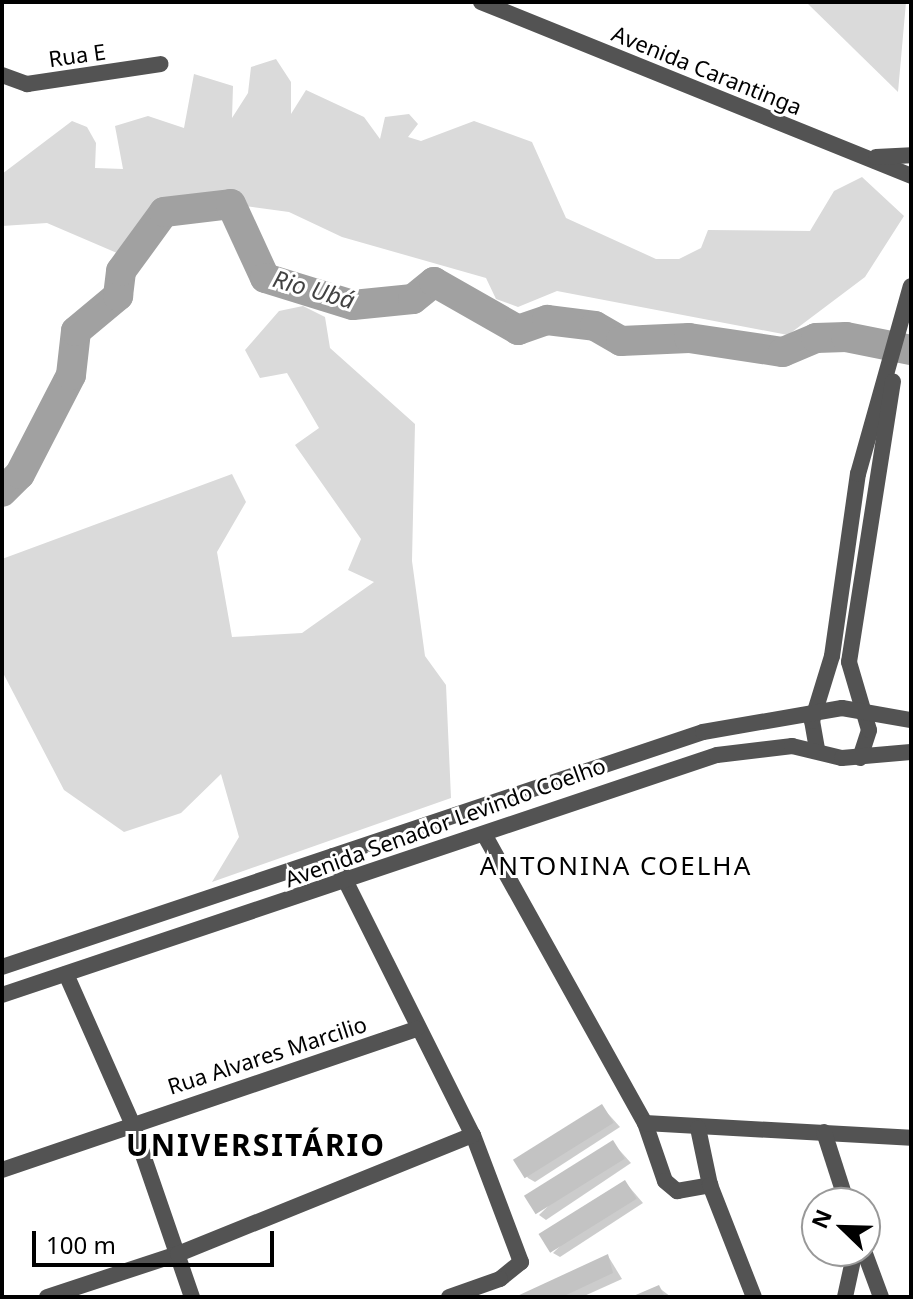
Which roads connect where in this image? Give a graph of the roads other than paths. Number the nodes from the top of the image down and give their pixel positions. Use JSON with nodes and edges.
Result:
{"nodes":[{"id":1,"x":481,"y":2,"type":"edge"},
{"id":2,"x":161,"y":64,"type":"dead end"},
{"id":3,"x":2,"y":75,"type":"edge"},
{"id":4,"x":911,"y":155,"type":"edge"},
{"id":5,"x":875,"y":157,"type":"junction"},
{"id":6,"x":911,"y":176,"type":"edge"},
{"id":7,"x":911,"y":286,"type":"edge"},
{"id":8,"x":907,"y":320,"type":"edge"},
{"id":9,"x":886,"y":385,"type":"junction"},
{"id":10,"x":816,"y":710,"type":"junction"},
{"id":11,"x":862,"y":710,"type":"junction"},
{"id":12,"x":911,"y":720,"type":"edge"},
{"id":13,"x":817,"y":749,"type":"junction"},
{"id":14,"x":911,"y":752,"type":"edge"},
{"id":15,"x":860,"y":758,"type":"junction"},
{"id":16,"x":484,"y":834,"type":"junction"},
{"id":17,"x":333,"y":856,"type":"junction"},
{"id":18,"x":347,"y":883,"type":"junction"},
{"id":19,"x":2,"y":967,"type":"edge"},
{"id":20,"x":66,"y":974,"type":"junction"},
{"id":21,"x":2,"y":995,"type":"edge"},
{"id":22,"x":417,"y":1029,"type":"junction"},
{"id":23,"x":132,"y":1123,"type":"junction"},
{"id":24,"x":645,"y":1123,"type":"junction"},
{"id":25,"x":698,"y":1128,"type":"junction"},
{"id":26,"x":824,"y":1132,"type":"junction"},
{"id":27,"x":473,"y":1135,"type":"junction"},
{"id":28,"x":911,"y":1138,"type":"edge"},
{"id":29,"x":2,"y":1170,"type":"edge"},
{"id":30,"x":710,"y":1185,"type":"junction"},
{"id":31,"x":842,"y":1187,"type":"edge"},
{"id":32,"x":178,"y":1254,"type":"junction"},
{"id":33,"x":852,"y":1267,"type":"edge"},
{"id":34,"x":870,"y":1267,"type":"edge"},
{"id":35,"x":47,"y":1297,"type":"edge"},
{"id":36,"x":192,"y":1297,"type":"edge"},
{"id":37,"x":449,"y":1297,"type":"edge"},
{"id":38,"x":754,"y":1297,"type":"edge"},
{"id":39,"x":845,"y":1297,"type":"edge"},
{"id":40,"x":881,"y":1297,"type":"edge"}],
"edges":[{"from":1,"to":5,"type":"street","name":"Avenida Carantinga"},
{"from":2,"to":3,"type":"street","name":"Rua E"},
{"from":4,"to":5,"type":"street","name":"Avenida Carantinga"},
{"from":5,"to":6,"type":"street","name":"Avenida Carantinga"},
{"from":7,"to":8,"type":"street"},
{"from":8,"to":9,"type":"street"},
{"from":9,"to":10,"type":"street"},
{"from":9,"to":11,"type":"street"},
{"from":10,"to":11,"type":"street"},
{"from":10,"to":13,"type":"street"},
{"from":10,"to":17,"type":"street"},
{"from":11,"to":12,"type":"street"},
{"from":11,"to":15,"type":"street"},
{"from":13,"to":15,"type":"street","name":"Avenida Senador Levindo Coelho"},
{"from":13,"to":16,"type":"street","name":"Avenida Senador Levindo Coelho"},
{"from":14,"to":15,"type":"street","name":"Avenida Senador Levindo Coelho"},
{"from":16,"to":18,"type":"street","name":"Avenida Senador Levindo Coelho"},
{"from":16,"to":24,"type":"street"},
{"from":17,"to":18,"type":"street"},
{"from":17,"to":19,"type":"street"},
{"from":18,"to":20,"type":"street","name":"Avenida Senador Levindo Coelho"},
{"from":18,"to":22,"type":"street"},
{"from":20,"to":21,"type":"street","name":"Avenida Senador Levindo Coelho"},
{"from":20,"to":23,"type":"street"},
{"from":22,"to":23,"type":"street","name":"Rua Alvares Marcilio"},
{"from":22,"to":27,"type":"street"},
{"from":23,"to":29,"type":"street","name":"Rua Alvares Marcilio"},
{"from":23,"to":32,"type":"street"},
{"from":24,"to":25,"type":"street"},
{"from":24,"to":30,"type":"street"},
{"from":25,"to":26,"type":"street"},
{"from":25,"to":30,"type":"street"},
{"from":26,"to":28,"type":"street"},
{"from":26,"to":31,"type":"street"},
{"from":27,"to":32,"type":"street"},
{"from":27,"to":37,"type":"street"},
{"from":30,"to":38,"type":"street"},
{"from":32,"to":35,"type":"street"},
{"from":32,"to":36,"type":"street"},
{"from":33,"to":39,"type":"street"},
{"from":34,"to":40,"type":"street"}]}
